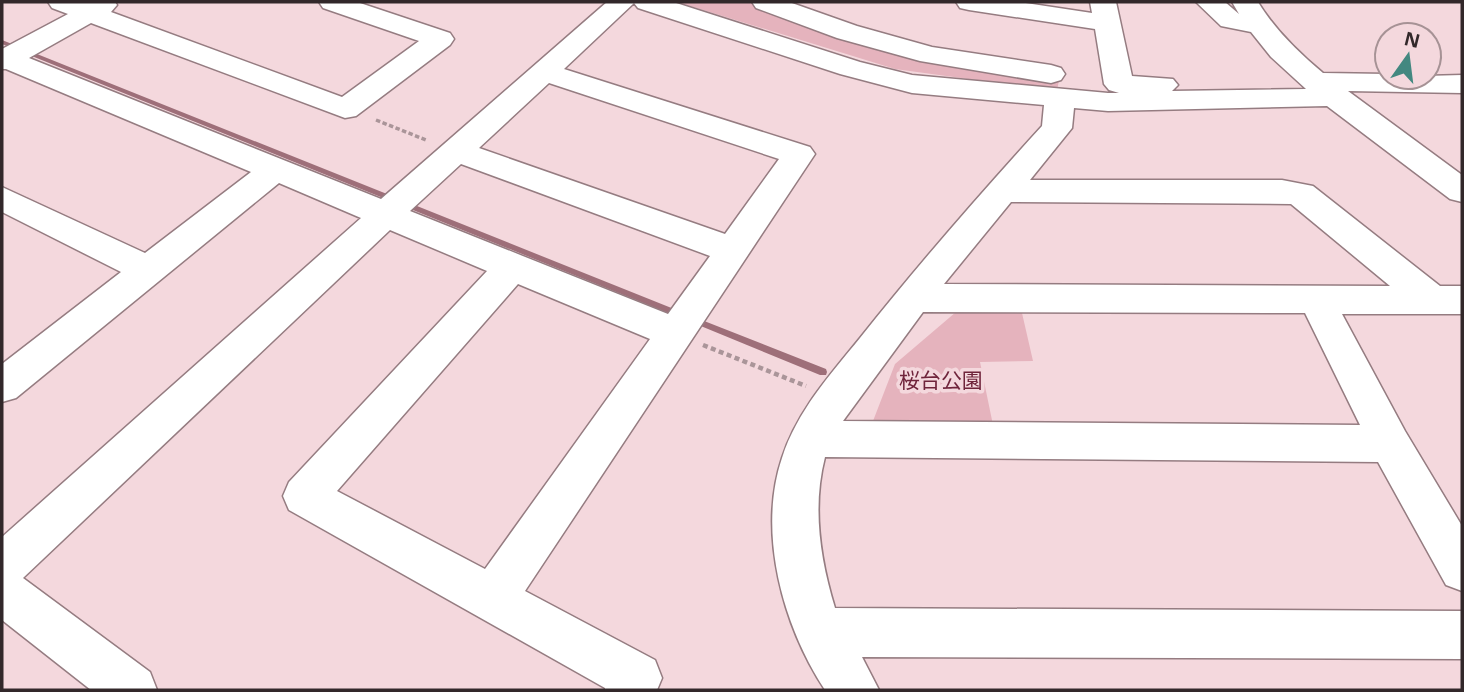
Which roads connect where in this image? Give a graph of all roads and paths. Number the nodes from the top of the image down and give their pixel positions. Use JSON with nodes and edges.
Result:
{"nodes":[{"id":1,"x":61,"y":2,"type":"edge"},
{"id":2,"x":332,"y":2,"type":"edge"},
{"id":3,"x":622,"y":2,"type":"edge"},
{"id":4,"x":647,"y":2,"type":"edge"},
{"id":5,"x":765,"y":2,"type":"edge"},
{"id":6,"x":969,"y":2,"type":"edge"},
{"id":7,"x":1209,"y":2,"type":"edge"},
{"id":8,"x":100,"y":7,"type":"edge"},
{"id":9,"x":1105,"y":12,"type":"edge"},
{"id":10,"x":1251,"y":14,"type":"edge"},
{"id":11,"x":3,"y":59,"type":"edge"},
{"id":12,"x":543,"y":72,"type":"junction"},
{"id":13,"x":1119,"y":83,"type":"junction"},
{"id":14,"x":1462,"y":84,"type":"edge"},
{"id":15,"x":1322,"y":85,"type":"junction"},
{"id":16,"x":1058,"y":99,"type":"junction"},
{"id":17,"x":345,"y":109,"type":"junction"},
{"id":18,"x":455,"y":151,"type":"junction"},
{"id":19,"x":274,"y":170,"type":"junction"},
{"id":20,"x":1001,"y":191,"type":"junction"},
{"id":21,"x":1462,"y":191,"type":"edge"},
{"id":22,"x":2,"y":198,"type":"edge"},
{"id":23,"x":387,"y":213,"type":"junction"},
{"id":24,"x":731,"y":250,"type":"junction"},
{"id":25,"x":512,"y":267,"type":"junction"},
{"id":26,"x":146,"y":269,"type":"junction"},
{"id":27,"x":912,"y":298,"type":"junction"},
{"id":28,"x":1447,"y":300,"type":"edge"},
{"id":29,"x":1317,"y":301,"type":"junction"},
{"id":30,"x":686,"y":320,"type":"junction"},
{"id":31,"x":2,"y":386,"type":"edge"},
{"id":32,"x":836,"y":398,"type":"junction"},
{"id":33,"x":813,"y":439,"type":"junction"},
{"id":34,"x":1390,"y":444,"type":"junction"},
{"id":35,"x":2,"y":568,"type":"edge"},
{"id":36,"x":1462,"y":569,"type":"edge"},
{"id":37,"x":2,"y":591,"type":"edge"},
{"id":38,"x":492,"y":599,"type":"junction"},
{"id":39,"x":819,"y":632,"type":"junction"},
{"id":40,"x":1462,"y":635,"type":"edge"},
{"id":41,"x":132,"y":690,"type":"edge"},
{"id":42,"x":630,"y":690,"type":"edge"},
{"id":43,"x":853,"y":690,"type":"edge"}],
"edges":[{"from":1,"to":8,"type":"street"},
{"from":2,"to":17,"type":"street"},
{"from":3,"to":12,"type":"street"},
{"from":4,"to":16,"type":"street"},
{"from":5,"to":13,"type":"street"},
{"from":6,"to":9,"type":"street"},
{"from":7,"to":10,"type":"street"},
{"from":8,"to":11,"type":"street"},
{"from":8,"to":17,"type":"street"},
{"from":9,"to":13,"type":"street"},
{"from":10,"to":15,"type":"street"},
{"from":11,"to":19,"type":"street"},
{"from":12,"to":18,"type":"street"},
{"from":12,"to":24,"type":"street"},
{"from":13,"to":15,"type":"street"},
{"from":14,"to":15,"type":"street"},
{"from":15,"to":16,"type":"street"},
{"from":15,"to":21,"type":"street"},
{"from":16,"to":20,"type":"street"},
{"from":17,"to":18,"type":"path"},
{"from":18,"to":23,"type":"street"},
{"from":18,"to":24,"type":"street"},
{"from":19,"to":23,"type":"street"},
{"from":19,"to":26,"type":"street"},
{"from":20,"to":27,"type":"street"},
{"from":20,"to":28,"type":"street"},
{"from":22,"to":26,"type":"street"},
{"from":23,"to":25,"type":"street"},
{"from":23,"to":35,"type":"street"},
{"from":24,"to":30,"type":"street"},
{"from":25,"to":30,"type":"street"},
{"from":25,"to":38,"type":"street"},
{"from":26,"to":31,"type":"street"},
{"from":27,"to":29,"type":"street"},
{"from":27,"to":32,"type":"street"},
{"from":28,"to":29,"type":"street"},
{"from":29,"to":34,"type":"street"},
{"from":30,"to":32,"type":"path"},
{"from":30,"to":38,"type":"street"},
{"from":32,"to":33,"type":"street"},
{"from":33,"to":34,"type":"street"},
{"from":33,"to":39,"type":"street"},
{"from":34,"to":36,"type":"street"},
{"from":37,"to":41,"type":"street"},
{"from":38,"to":42,"type":"street"},
{"from":39,"to":40,"type":"street"},
{"from":39,"to":43,"type":"street"}]}
